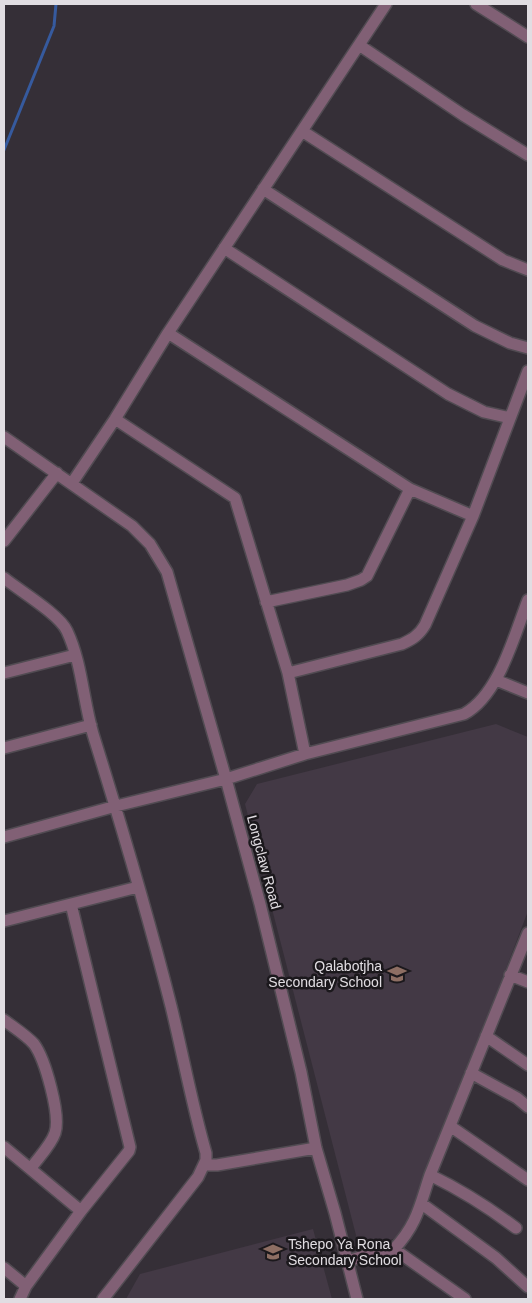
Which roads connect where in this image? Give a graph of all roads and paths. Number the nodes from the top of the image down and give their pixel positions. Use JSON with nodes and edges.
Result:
{"nodes":[{"id":1,"x":386,"y":4,"type":"edge"},
{"id":2,"x":476,"y":4,"type":"edge"},
{"id":3,"x":528,"y":37,"type":"edge"},
{"id":4,"x":359,"y":45,"type":"junction"},
{"id":5,"x":302,"y":130,"type":"junction"},
{"id":6,"x":528,"y":154,"type":"edge"},
{"id":7,"x":263,"y":189,"type":"junction"},
{"id":8,"x":224,"y":248,"type":"junction"},
{"id":9,"x":528,"y":270,"type":"edge"},
{"id":10,"x":168,"y":333,"type":"junction"},
{"id":11,"x":528,"y":348,"type":"edge"},
{"id":12,"x":528,"y":371,"type":"edge"},
{"id":13,"x":510,"y":418,"type":"junction"},
{"id":14,"x":115,"y":419,"type":"junction"},
{"id":15,"x":4,"y":437,"type":"edge"},
{"id":16,"x":64,"y":478,"type":"junction"},
{"id":17,"x":410,"y":489,"type":"junction"},
{"id":18,"x":473,"y":516,"type":"junction"},
{"id":19,"x":4,"y":540,"type":"edge"},
{"id":20,"x":4,"y":578,"type":"edge"},
{"id":21,"x":528,"y":600,"type":"edge"},
{"id":22,"x":266,"y":602,"type":"junction"},
{"id":23,"x":75,"y":655,"type":"junction"},
{"id":24,"x":4,"y":673,"type":"edge"},
{"id":25,"x":288,"y":673,"type":"junction"},
{"id":26,"x":496,"y":680,"type":"junction"},
{"id":27,"x":528,"y":693,"type":"edge"},
{"id":28,"x":91,"y":725,"type":"junction"},
{"id":29,"x":4,"y":748,"type":"edge"},
{"id":30,"x":305,"y":754,"type":"junction"},
{"id":31,"x":226,"y":778,"type":"junction"},
{"id":32,"x":116,"y":806,"type":"junction"},
{"id":33,"x":4,"y":837,"type":"edge"},
{"id":34,"x":138,"y":887,"type":"junction"},
{"id":35,"x":70,"y":904,"type":"junction"},
{"id":36,"x":4,"y":921,"type":"edge"},
{"id":37,"x":528,"y":933,"type":"edge"},
{"id":38,"x":510,"y":975,"type":"junction"},
{"id":39,"x":528,"y":982,"type":"edge"},
{"id":40,"x":4,"y":1020,"type":"edge"},
{"id":41,"x":486,"y":1036,"type":"junction"},
{"id":42,"x":528,"y":1065,"type":"edge"},
{"id":43,"x":471,"y":1073,"type":"junction"},
{"id":44,"x":528,"y":1107,"type":"edge"},
{"id":45,"x":450,"y":1126,"type":"junction"},
{"id":46,"x":4,"y":1147,"type":"edge"},
{"id":47,"x":316,"y":1148,"type":"junction"},
{"id":48,"x":204,"y":1165,"type":"junction"},
{"id":49,"x":31,"y":1168,"type":"junction"},
{"id":50,"x":430,"y":1176,"type":"junction"},
{"id":51,"x":528,"y":1180,"type":"edge"},
{"id":52,"x":422,"y":1204,"type":"junction"},
{"id":53,"x":81,"y":1212,"type":"junction"},
{"id":54,"x":516,"y":1228,"type":"dead end"},
{"id":55,"x":394,"y":1249,"type":"junction"},
{"id":56,"x":348,"y":1261,"type":"junction"},
{"id":57,"x":4,"y":1268,"type":"edge"},
{"id":58,"x":26,"y":1286,"type":"junction"},
{"id":59,"x":528,"y":1287,"type":"edge"},
{"id":60,"x":457,"y":1297,"type":"edge"},
{"id":61,"x":20,"y":1299,"type":"edge"},
{"id":62,"x":103,"y":1299,"type":"edge"},
{"id":63,"x":358,"y":1299,"type":"edge"}],
"edges":[{"from":1,"to":4,"type":"street"},
{"from":2,"to":3,"type":"street"},
{"from":4,"to":5,"type":"street"},
{"from":4,"to":6,"type":"street"},
{"from":5,"to":7,"type":"street"},
{"from":5,"to":9,"type":"street"},
{"from":7,"to":8,"type":"street"},
{"from":7,"to":11,"type":"street"},
{"from":8,"to":10,"type":"street"},
{"from":8,"to":13,"type":"street"},
{"from":10,"to":14,"type":"street"},
{"from":10,"to":17,"type":"street"},
{"from":12,"to":13,"type":"street"},
{"from":13,"to":18,"type":"street"},
{"from":14,"to":16,"type":"street"},
{"from":14,"to":22,"type":"street"},
{"from":15,"to":16,"type":"street","name":"Longclaw Road"},
{"from":16,"to":19,"type":"street"},
{"from":16,"to":31,"type":"street","name":"Longclaw Road"},
{"from":17,"to":18,"type":"street"},
{"from":17,"to":22,"type":"street"},
{"from":18,"to":25,"type":"street"},
{"from":20,"to":23,"type":"street"},
{"from":21,"to":26,"type":"street"},
{"from":22,"to":25,"type":"street"},
{"from":23,"to":24,"type":"street"},
{"from":23,"to":28,"type":"street"},
{"from":25,"to":30,"type":"street"},
{"from":26,"to":27,"type":"street"},
{"from":26,"to":30,"type":"street"},
{"from":28,"to":29,"type":"street"},
{"from":28,"to":32,"type":"street"},
{"from":30,"to":31,"type":"street"},
{"from":31,"to":32,"type":"street"},
{"from":31,"to":47,"type":"street","name":"Longclaw Road"},
{"from":32,"to":33,"type":"street"},
{"from":32,"to":34,"type":"street"},
{"from":34,"to":35,"type":"street"},
{"from":34,"to":48,"type":"street"},
{"from":35,"to":36,"type":"street"},
{"from":35,"to":53,"type":"street"},
{"from":37,"to":38,"type":"street"},
{"from":38,"to":39,"type":"street"},
{"from":38,"to":41,"type":"street"},
{"from":40,"to":49,"type":"street"},
{"from":41,"to":42,"type":"street"},
{"from":41,"to":43,"type":"street"},
{"from":43,"to":44,"type":"street"},
{"from":43,"to":45,"type":"street"},
{"from":45,"to":50,"type":"street"},
{"from":45,"to":51,"type":"street"},
{"from":46,"to":49,"type":"street"},
{"from":47,"to":48,"type":"street"},
{"from":47,"to":56,"type":"street","name":"Longclaw Road"},
{"from":48,"to":62,"type":"street"},
{"from":49,"to":53,"type":"street"},
{"from":50,"to":52,"type":"street"},
{"from":50,"to":54,"type":"street"},
{"from":52,"to":55,"type":"street"},
{"from":52,"to":59,"type":"street"},
{"from":53,"to":58,"type":"street"},
{"from":55,"to":56,"type":"street"},
{"from":55,"to":60,"type":"street"},
{"from":56,"to":63,"type":"street","name":"Longclaw Road"},
{"from":57,"to":58,"type":"street"},
{"from":58,"to":61,"type":"street"}]}
